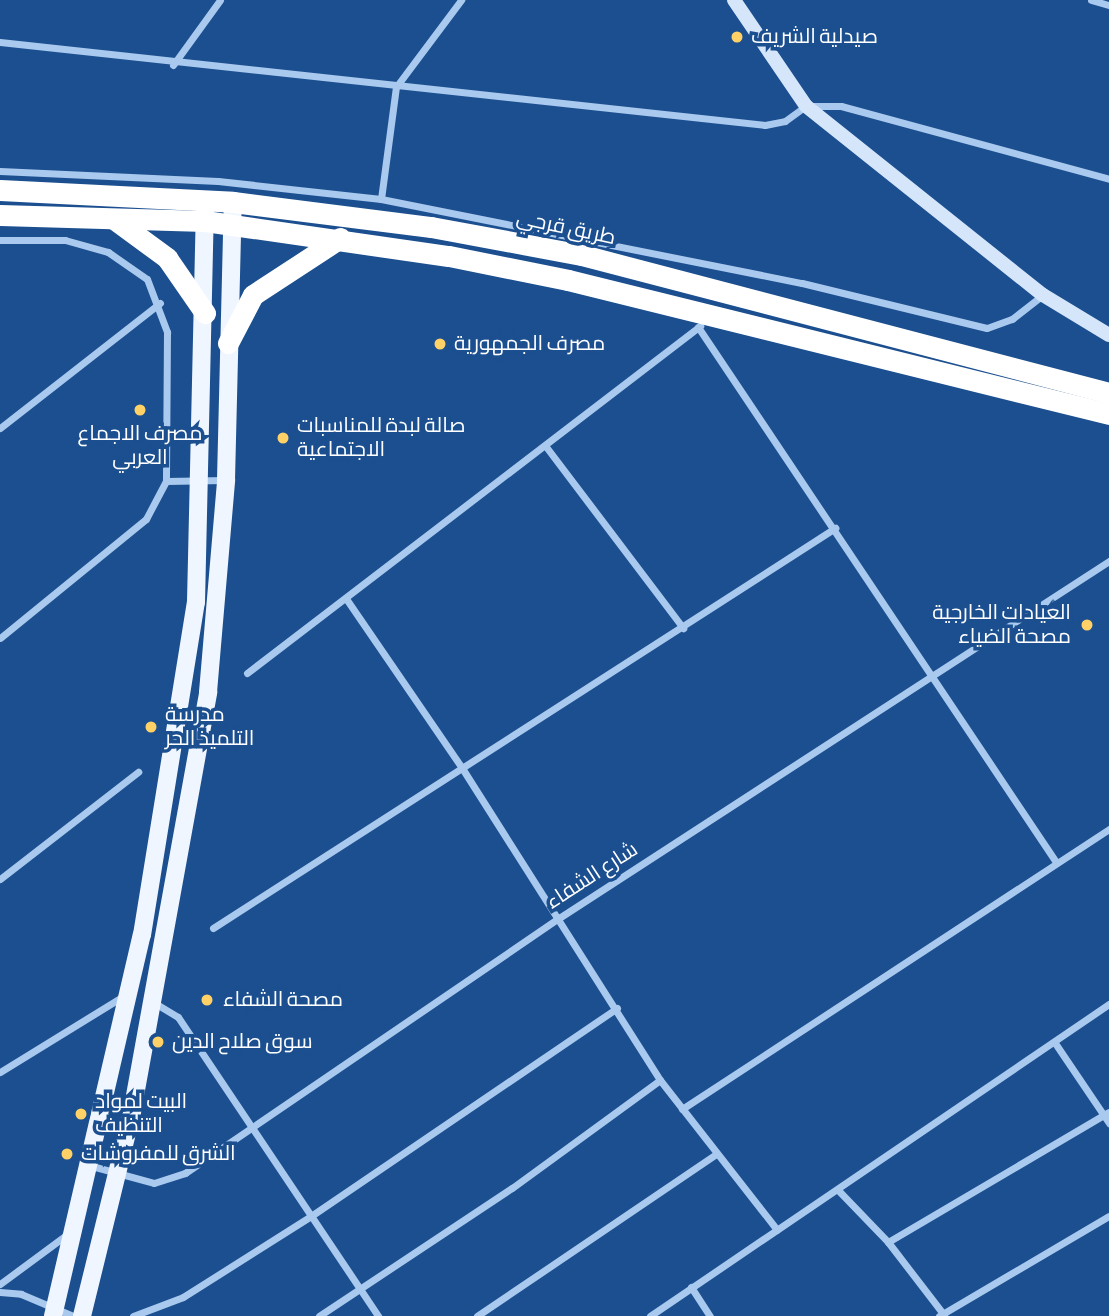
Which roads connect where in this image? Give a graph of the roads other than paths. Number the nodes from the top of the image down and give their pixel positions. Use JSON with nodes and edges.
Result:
{"nodes":[{"id":1,"x":220,"y":0,"type":"edge"},
{"id":2,"x":461,"y":0,"type":"edge"},
{"id":3,"x":733,"y":0,"type":"edge"},
{"id":4,"x":1091,"y":0,"type":"edge"},
{"id":5,"x":1109,"y":5,"type":"edge"},
{"id":6,"x":0,"y":42,"type":"edge"},
{"id":7,"x":173,"y":65,"type":"junction"},
{"id":8,"x":396,"y":87,"type":"junction"},
{"id":9,"x":806,"y":106,"type":"junction"},
{"id":10,"x":0,"y":171,"type":"edge"},
{"id":11,"x":1109,"y":179,"type":"edge"},
{"id":12,"x":0,"y":190,"type":"edge"},
{"id":13,"x":381,"y":200,"type":"junction"},
{"id":14,"x":233,"y":202,"type":"junction"},
{"id":15,"x":205,"y":211,"type":"junction"},
{"id":16,"x":0,"y":215,"type":"edge"},
{"id":17,"x":112,"y":218,"type":"junction"},
{"id":18,"x":232,"y":225,"type":"junction"},
{"id":19,"x":340,"y":238,"type":"junction"},
{"id":20,"x":0,"y":240,"type":"edge"},
{"id":21,"x":1043,"y":295,"type":"junction"},
{"id":22,"x":160,"y":303,"type":"junction"},
{"id":23,"x":205,"y":313,"type":"junction"},
{"id":24,"x":705,"y":322,"type":"junction"},
{"id":25,"x":1109,"y":335,"type":"edge"},
{"id":26,"x":228,"y":343,"type":"junction"},
{"id":27,"x":1109,"y":393,"type":"edge"},
{"id":28,"x":1109,"y":414,"type":"edge"},
{"id":29,"x":0,"y":428,"type":"edge"},
{"id":30,"x":547,"y":447,"type":"junction"},
{"id":31,"x":202,"y":477,"type":"junction"},
{"id":32,"x":226,"y":480,"type":"junction"},
{"id":33,"x":166,"y":481,"type":"junction"},
{"id":34,"x":835,"y":528,"type":"junction"},
{"id":35,"x":1109,"y":561,"type":"edge"},
{"id":36,"x":347,"y":600,"type":"junction"},
{"id":37,"x":682,"y":628,"type":"junction"},
{"id":38,"x":0,"y":638,"type":"edge"},
{"id":39,"x":247,"y":673,"type":"dead end"},
{"id":40,"x":934,"y":677,"type":"junction"},
{"id":41,"x":462,"y":768,"type":"junction"},
{"id":42,"x":138,"y":772,"type":"dead end"},
{"id":43,"x":1109,"y":829,"type":"edge"},
{"id":44,"x":1056,"y":863,"type":"junction"},
{"id":45,"x":0,"y":878,"type":"edge"},
{"id":46,"x":559,"y":918,"type":"junction"},
{"id":47,"x":213,"y":928,"type":"dead end"},
{"id":48,"x":128,"y":993,"type":"junction"},
{"id":49,"x":153,"y":1001,"type":"junction"},
{"id":50,"x":1109,"y":1004,"type":"edge"},
{"id":51,"x":617,"y":1008,"type":"junction"},
{"id":52,"x":1055,"y":1042,"type":"junction"},
{"id":53,"x":0,"y":1072,"type":"edge"},
{"id":54,"x":660,"y":1080,"type":"junction"},
{"id":55,"x":682,"y":1109,"type":"junction"},
{"id":56,"x":1106,"y":1114,"type":"edge"},
{"id":57,"x":253,"y":1122,"type":"junction"},
{"id":58,"x":1109,"y":1123,"type":"edge"},
{"id":59,"x":716,"y":1154,"type":"junction"},
{"id":60,"x":88,"y":1165,"type":"junction"},
{"id":61,"x":119,"y":1174,"type":"junction"},
{"id":62,"x":838,"y":1190,"type":"junction"},
{"id":63,"x":312,"y":1216,"type":"junction"},
{"id":64,"x":1109,"y":1216,"type":"edge"},
{"id":65,"x":777,"y":1230,"type":"junction"},
{"id":66,"x":73,"y":1231,"type":"junction"},
{"id":67,"x":888,"y":1242,"type":"junction"},
{"id":68,"x":0,"y":1284,"type":"edge"},
{"id":69,"x":691,"y":1287,"type":"junction"},
{"id":70,"x":361,"y":1291,"type":"junction"},
{"id":71,"x":0,"y":1292,"type":"edge"},
{"id":72,"x":54,"y":1312,"type":"edge"},
{"id":73,"x":943,"y":1315,"type":"edge"},
{"id":74,"x":73,"y":1316,"type":"edge"},
{"id":75,"x":82,"y":1316,"type":"edge"},
{"id":76,"x":134,"y":1316,"type":"edge"},
{"id":77,"x":320,"y":1316,"type":"edge"},
{"id":78,"x":379,"y":1316,"type":"edge"},
{"id":79,"x":477,"y":1316,"type":"edge"},
{"id":80,"x":650,"y":1316,"type":"edge"},
{"id":81,"x":710,"y":1316,"type":"edge"}],
"edges":[{"from":1,"to":7,"type":"street"},
{"from":2,"to":8,"type":"street"},
{"from":3,"to":9,"type":"main road"},
{"from":4,"to":5,"type":"street"},
{"from":6,"to":7,"type":"street"},
{"from":7,"to":8,"type":"street"},
{"from":8,"to":9,"type":"street"},
{"from":8,"to":13,"type":"street"},
{"from":9,"to":11,"type":"street"},
{"from":9,"to":21,"type":"main road"},
{"from":10,"to":13,"type":"street"},
{"from":12,"to":15,"type":"highway","name":"طريق قرجي"},
{"from":13,"to":21,"type":"street"},
{"from":14,"to":15,"type":"highway","name":"طريق قرجي"},
{"from":14,"to":18,"type":"main road"},
{"from":14,"to":27,"type":"highway","name":"طريق قرجي"},
{"from":15,"to":17,"type":"highway","name":"طريق قرجي"},
{"from":15,"to":18,"type":"highway","name":"طريق قرجي"},
{"from":15,"to":23,"type":"main road"},
{"from":16,"to":17,"type":"highway","name":"طريق قرجي"},
{"from":17,"to":23,"type":"highway"},
{"from":18,"to":19,"type":"highway","name":"طريق قرجي"},
{"from":18,"to":26,"type":"main road"},
{"from":19,"to":24,"type":"highway","name":"طريق قرجي"},
{"from":19,"to":26,"type":"highway"},
{"from":20,"to":22,"type":"street"},
{"from":21,"to":25,"type":"main road"},
{"from":22,"to":29,"type":"street"},
{"from":22,"to":33,"type":"street"},
{"from":23,"to":31,"type":"main road"},
{"from":24,"to":28,"type":"highway","name":"طريق قرجي"},
{"from":24,"to":30,"type":"street"},
{"from":24,"to":34,"type":"street"},
{"from":26,"to":32,"type":"main road"},
{"from":30,"to":36,"type":"street"},
{"from":30,"to":37,"type":"street"},
{"from":31,"to":32,"type":"street"},
{"from":31,"to":33,"type":"street"},
{"from":31,"to":48,"type":"main road"},
{"from":32,"to":49,"type":"main road"},
{"from":33,"to":38,"type":"street"},
{"from":34,"to":37,"type":"street"},
{"from":34,"to":40,"type":"street"},
{"from":35,"to":40,"type":"street","name":"شارع الشفاء"},
{"from":36,"to":39,"type":"street"},
{"from":36,"to":41,"type":"street"},
{"from":37,"to":41,"type":"street"},
{"from":40,"to":44,"type":"street"},
{"from":40,"to":46,"type":"street","name":"شارع الشفاء"},
{"from":41,"to":46,"type":"street"},
{"from":41,"to":47,"type":"street"},
{"from":42,"to":45,"type":"street"},
{"from":43,"to":44,"type":"street"},
{"from":44,"to":55,"type":"street"},
{"from":46,"to":51,"type":"street"},
{"from":46,"to":57,"type":"street","name":"شارع الشفاء"},
{"from":48,"to":53,"type":"street"},
{"from":48,"to":60,"type":"main road"},
{"from":49,"to":57,"type":"street"},
{"from":49,"to":61,"type":"main road"},
{"from":50,"to":52,"type":"street"},
{"from":51,"to":54,"type":"street"},
{"from":51,"to":63,"type":"street"},
{"from":52,"to":56,"type":"street"},
{"from":52,"to":62,"type":"street"},
{"from":54,"to":55,"type":"street"},
{"from":54,"to":70,"type":"street"},
{"from":55,"to":59,"type":"street"},
{"from":56,"to":58,"type":"street"},
{"from":56,"to":67,"type":"street"},
{"from":57,"to":61,"type":"street","name":"شارع الشفاء"},
{"from":57,"to":63,"type":"street"},
{"from":59,"to":65,"type":"street"},
{"from":59,"to":79,"type":"street"},
{"from":60,"to":61,"type":"street","name":"شارع الشفاء"},
{"from":60,"to":66,"type":"main road"},
{"from":61,"to":75,"type":"main road"},
{"from":62,"to":65,"type":"street"},
{"from":62,"to":67,"type":"street"},
{"from":63,"to":70,"type":"street"},
{"from":63,"to":76,"type":"street"},
{"from":64,"to":73,"type":"street"},
{"from":65,"to":69,"type":"street"},
{"from":66,"to":68,"type":"street"},
{"from":66,"to":72,"type":"main road"},
{"from":67,"to":73,"type":"street"},
{"from":69,"to":80,"type":"street"},
{"from":69,"to":81,"type":"street"},
{"from":70,"to":77,"type":"street"},
{"from":70,"to":78,"type":"street"},
{"from":71,"to":72,"type":"street"},
{"from":72,"to":74,"type":"street"}]}
